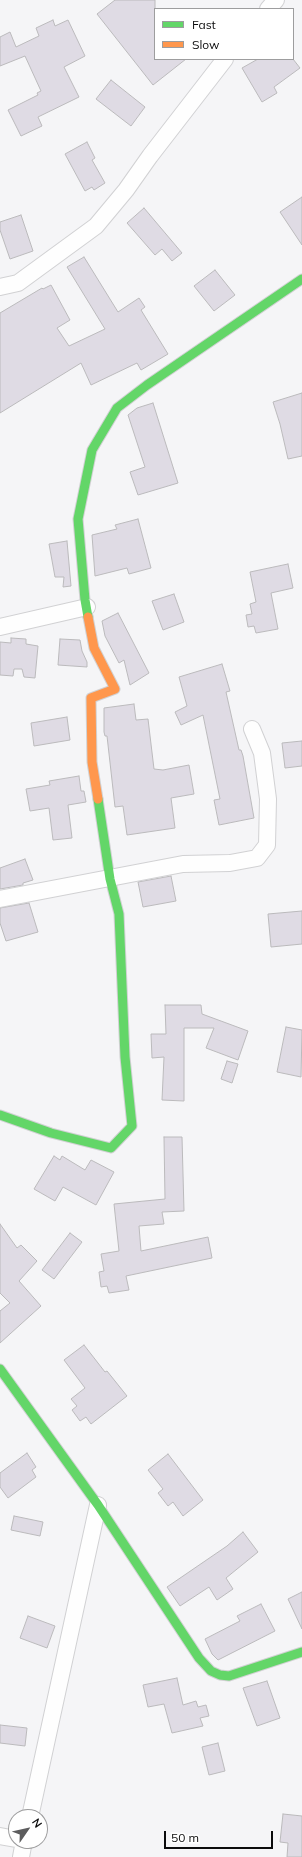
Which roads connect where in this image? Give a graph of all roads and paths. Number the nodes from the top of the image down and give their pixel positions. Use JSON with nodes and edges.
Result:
{"nodes":[{"id":1,"x":276,"y":0,"type":"edge"},
{"id":2,"x":269,"y":8,"type":"edge"},
{"id":3,"x":224,"y":60,"type":"edge"},
{"id":4,"x":302,"y":280,"type":"edge"},
{"id":5,"x":0,"y":287,"type":"edge"},
{"id":6,"x":87,"y":607,"type":"junction"},
{"id":7,"x":0,"y":627,"type":"edge"},
{"id":8,"x":252,"y":729,"type":"dead end"},
{"id":9,"x":110,"y":879,"type":"junction"},
{"id":10,"x":0,"y":899,"type":"edge"},
{"id":11,"x":0,"y":1115,"type":"edge"},
{"id":12,"x":0,"y":1369,"type":"edge"},
{"id":13,"x":98,"y":1505,"type":"junction"},
{"id":14,"x":302,"y":1652,"type":"edge"},
{"id":15,"x":32,"y":1809,"type":"edge"}],
"edges":[{"from":1,"to":2,"type":"street"},
{"from":3,"to":5,"type":"street"},
{"from":4,"to":6,"type":"street"},
{"from":6,"to":7,"type":"street"},
{"from":6,"to":9,"type":"street"},
{"from":8,"to":9,"type":"street"},
{"from":9,"to":10,"type":"street"},
{"from":9,"to":11,"type":"street"},
{"from":12,"to":13,"type":"street"},
{"from":13,"to":14,"type":"street"},
{"from":13,"to":15,"type":"street"}]}
